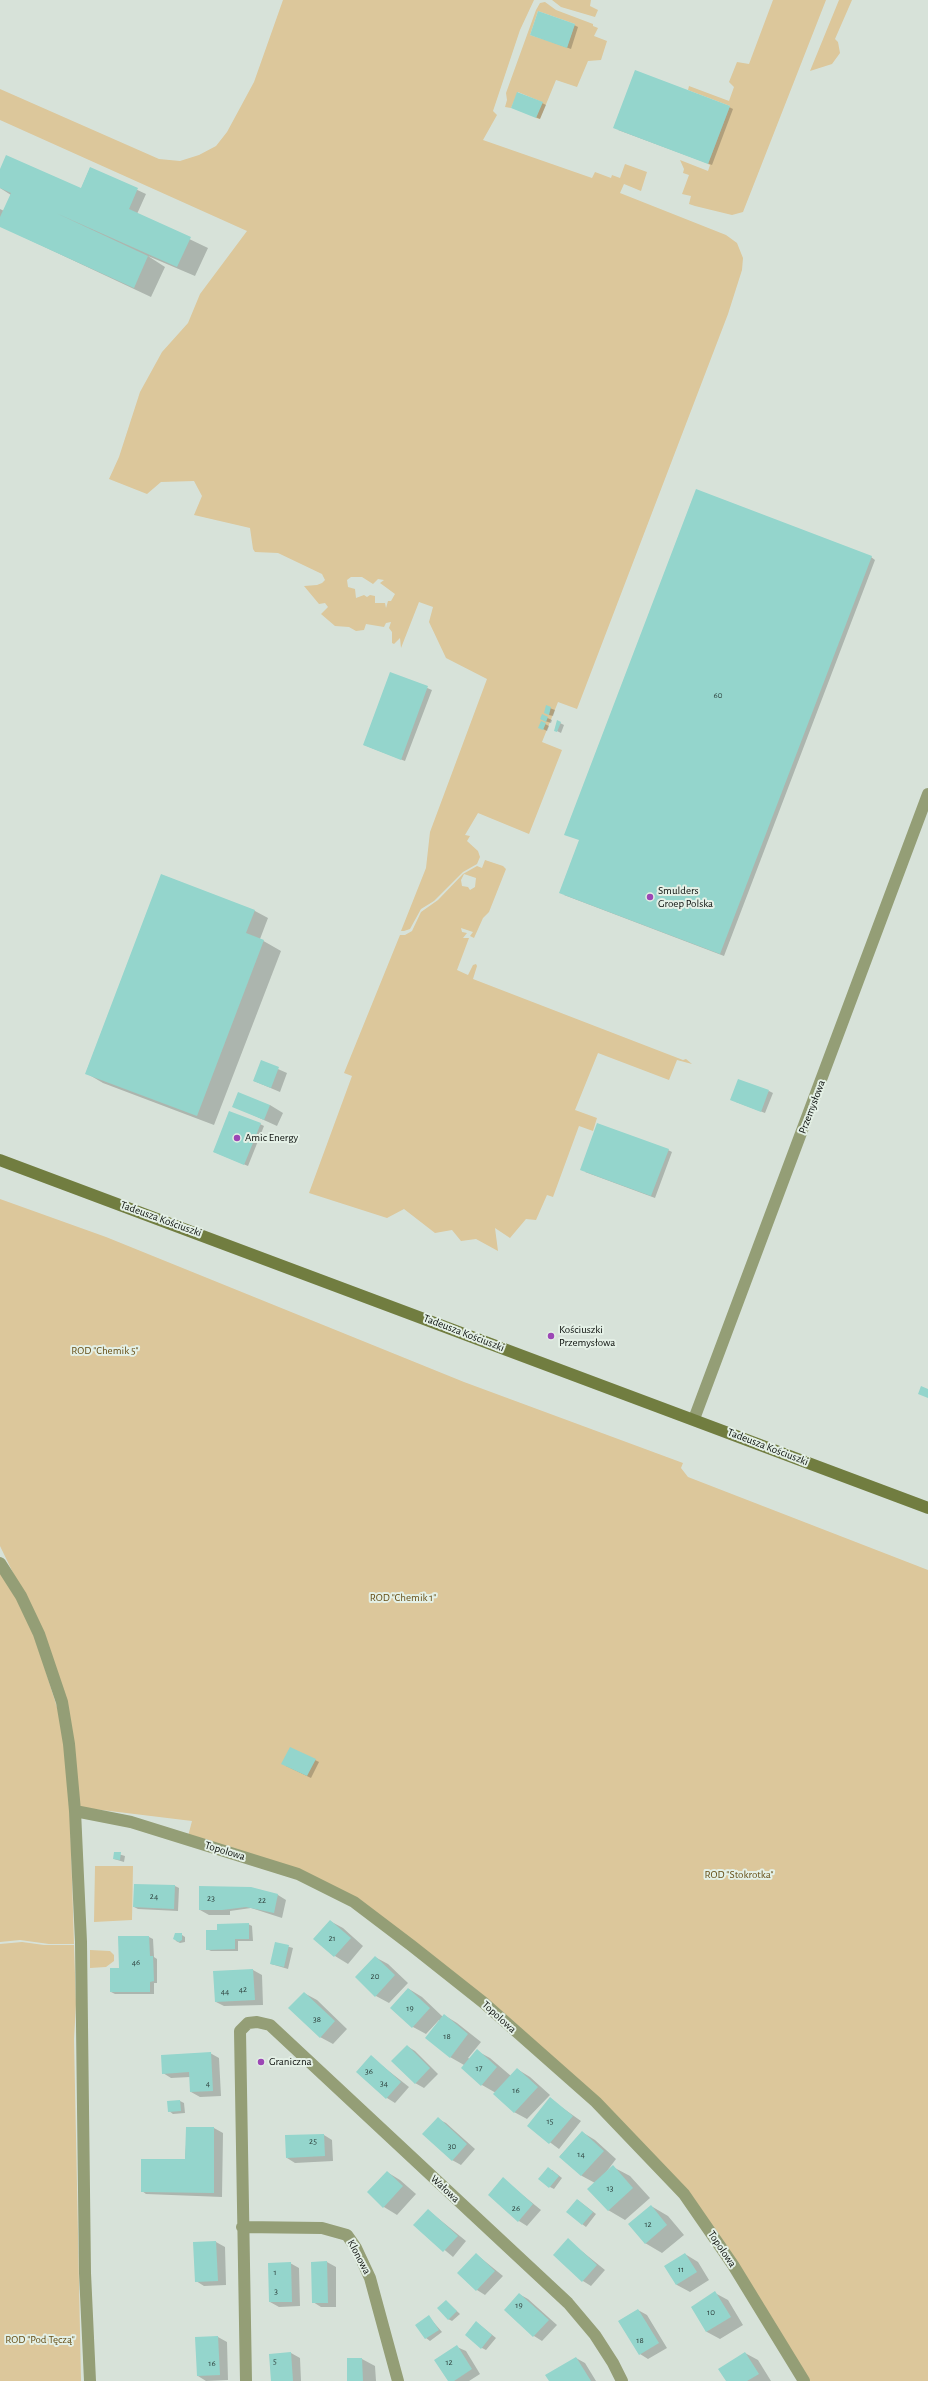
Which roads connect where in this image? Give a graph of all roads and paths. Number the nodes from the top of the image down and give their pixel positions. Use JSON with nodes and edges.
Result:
{"nodes":[{"id":1,"x":928,"y":794,"type":"edge"},
{"id":2,"x":0,"y":1160,"type":"edge"},
{"id":3,"x":694,"y":1419,"type":"junction"},
{"id":4,"x":928,"y":1508,"type":"edge"},
{"id":5,"x":0,"y":1563,"type":"edge"},
{"id":6,"x":76,"y":1811,"type":"junction"},
{"id":7,"x":242,"y":2227,"type":"junction"},
{"id":8,"x":90,"y":2381,"type":"edge"},
{"id":9,"x":246,"y":2381,"type":"edge"},
{"id":10,"x":398,"y":2381,"type":"edge"},
{"id":11,"x":622,"y":2381,"type":"edge"},
{"id":12,"x":804,"y":2381,"type":"edge"}],
"edges":[{"from":1,"to":3,"type":"street","name":"Przemysłowa"},
{"from":2,"to":3,"type":"main road","name":"Tadeusza Kościuszki"},
{"from":3,"to":4,"type":"main road","name":"Tadeusza Kościuszki"},
{"from":5,"to":6,"type":"street"},
{"from":6,"to":8,"type":"street"},
{"from":6,"to":12,"type":"street","name":"Topolowa"},
{"from":7,"to":9,"type":"street"},
{"from":7,"to":10,"type":"street","name":"Klonowa"},
{"from":7,"to":11,"type":"street","name":"Wałowa"}]}
